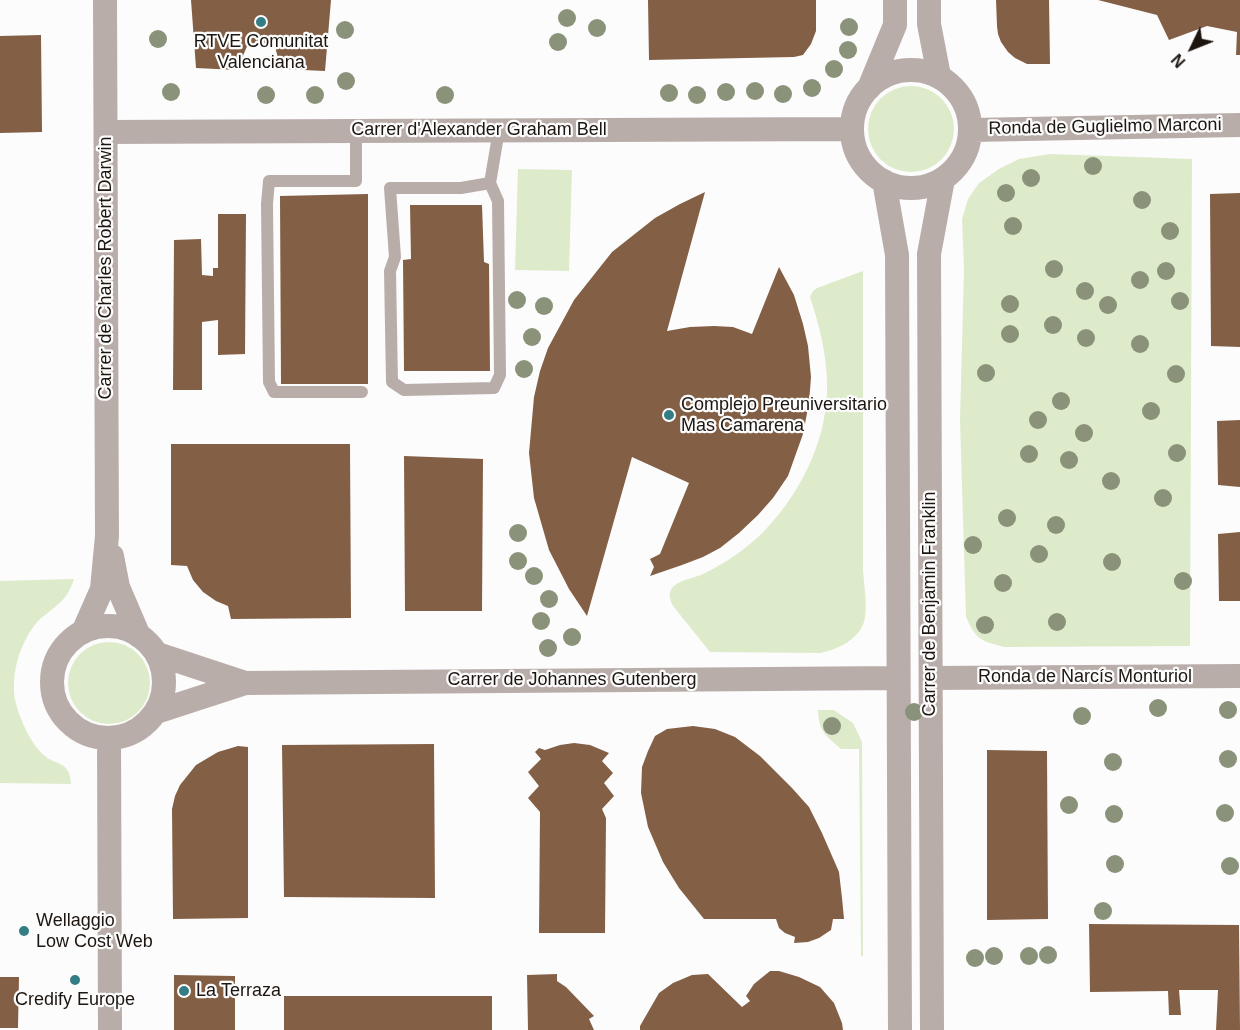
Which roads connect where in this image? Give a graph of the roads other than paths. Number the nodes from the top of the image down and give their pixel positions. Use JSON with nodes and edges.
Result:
{"nodes":[{"id":1,"x":105,"y":0,"type":"edge"},
{"id":2,"x":895,"y":0,"type":"edge"},
{"id":3,"x":929,"y":0,"type":"edge"},
{"id":4,"x":939,"y":76,"type":"junction"},
{"id":5,"x":868,"y":88,"type":"junction"},
{"id":6,"x":1240,"y":125,"type":"edge"},
{"id":7,"x":852,"y":129,"type":"junction"},
{"id":8,"x":970,"y":129,"type":"junction"},
{"id":9,"x":499,"y":130,"type":"junction"},
{"id":10,"x":356,"y":131,"type":"junction"},
{"id":11,"x":106,"y":132,"type":"junction"},
{"id":12,"x":943,"y":179,"type":"junction"},
{"id":13,"x":884,"y":181,"type":"junction"},
{"id":14,"x":490,"y":183,"type":"junction"},
{"id":15,"x":362,"y":392,"type":"dead end"},
{"id":16,"x":107,"y":536,"type":"junction"},
{"id":17,"x":83,"y":632,"type":"junction"},
{"id":18,"x":139,"y":636,"type":"junction"},
{"id":19,"x":156,"y":654,"type":"junction"},
{"id":20,"x":1240,"y":676,"type":"edge"},
{"id":21,"x":898,"y":678,"type":"junction"},
{"id":22,"x":931,"y":678,"type":"junction"},
{"id":23,"x":245,"y":683,"type":"junction"},
{"id":24,"x":156,"y":712,"type":"junction"},
{"id":25,"x":109,"y":738,"type":"junction"},
{"id":26,"x":110,"y":1030,"type":"edge"},
{"id":27,"x":900,"y":1030,"type":"edge"},
{"id":28,"x":932,"y":1030,"type":"edge"}],
"edges":[{"from":1,"to":11,"type":"street","name":"Carrer de Charles Robert Darwin"},
{"from":2,"to":5,"type":"street"},
{"from":3,"to":4,"type":"street"},
{"from":4,"to":5,"type":"street"},
{"from":4,"to":8,"type":"street"},
{"from":5,"to":7,"type":"street"},
{"from":6,"to":8,"type":"street","name":"Ronda de Guglielmo Marconi"},
{"from":7,"to":9,"type":"street","name":"Carrer d'Alexander Graham Bell"},
{"from":7,"to":13,"type":"street"},
{"from":8,"to":12,"type":"street"},
{"from":9,"to":10,"type":"street","name":"Carrer d'Alexander Graham Bell"},
{"from":9,"to":14,"type":"lane"},
{"from":10,"to":11,"type":"street","name":"Carrer d'Alexander Graham Bell"},
{"from":10,"to":15,"type":"lane"},
{"from":11,"to":16,"type":"street","name":"Carrer de Charles Robert Darwin"},
{"from":12,"to":13,"type":"street"},
{"from":12,"to":22,"type":"street","name":"Carrer de Benjamin Franklin"},
{"from":13,"to":21,"type":"street","name":"Carrer de Benjamin Franklin"},
{"from":14,"to":14,"type":"lane"},
{"from":16,"to":17,"type":"street","name":"Carrer de Charles Robert Darwin"},
{"from":16,"to":18,"type":"street","name":"Carrer de Charles Robert Darwin"},
{"from":17,"to":18,"type":"street"},
{"from":17,"to":25,"type":"street"},
{"from":18,"to":19,"type":"street"},
{"from":19,"to":23,"type":"street","name":"Carrer de Johannes Gutenberg"},
{"from":19,"to":24,"type":"street"},
{"from":20,"to":22,"type":"street","name":"Ronda de Narcís Monturiol"},
{"from":21,"to":23,"type":"street","name":"Carrer de Johannes Gutenberg"},
{"from":21,"to":27,"type":"street","name":"Carrer de Benjamin Franklin"},
{"from":22,"to":28,"type":"street","name":"Carrer de Benjamin Franklin"},
{"from":23,"to":24,"type":"street","name":"Carrer de Johannes Gutenberg"},
{"from":24,"to":25,"type":"street"},
{"from":25,"to":26,"type":"street"}]}
